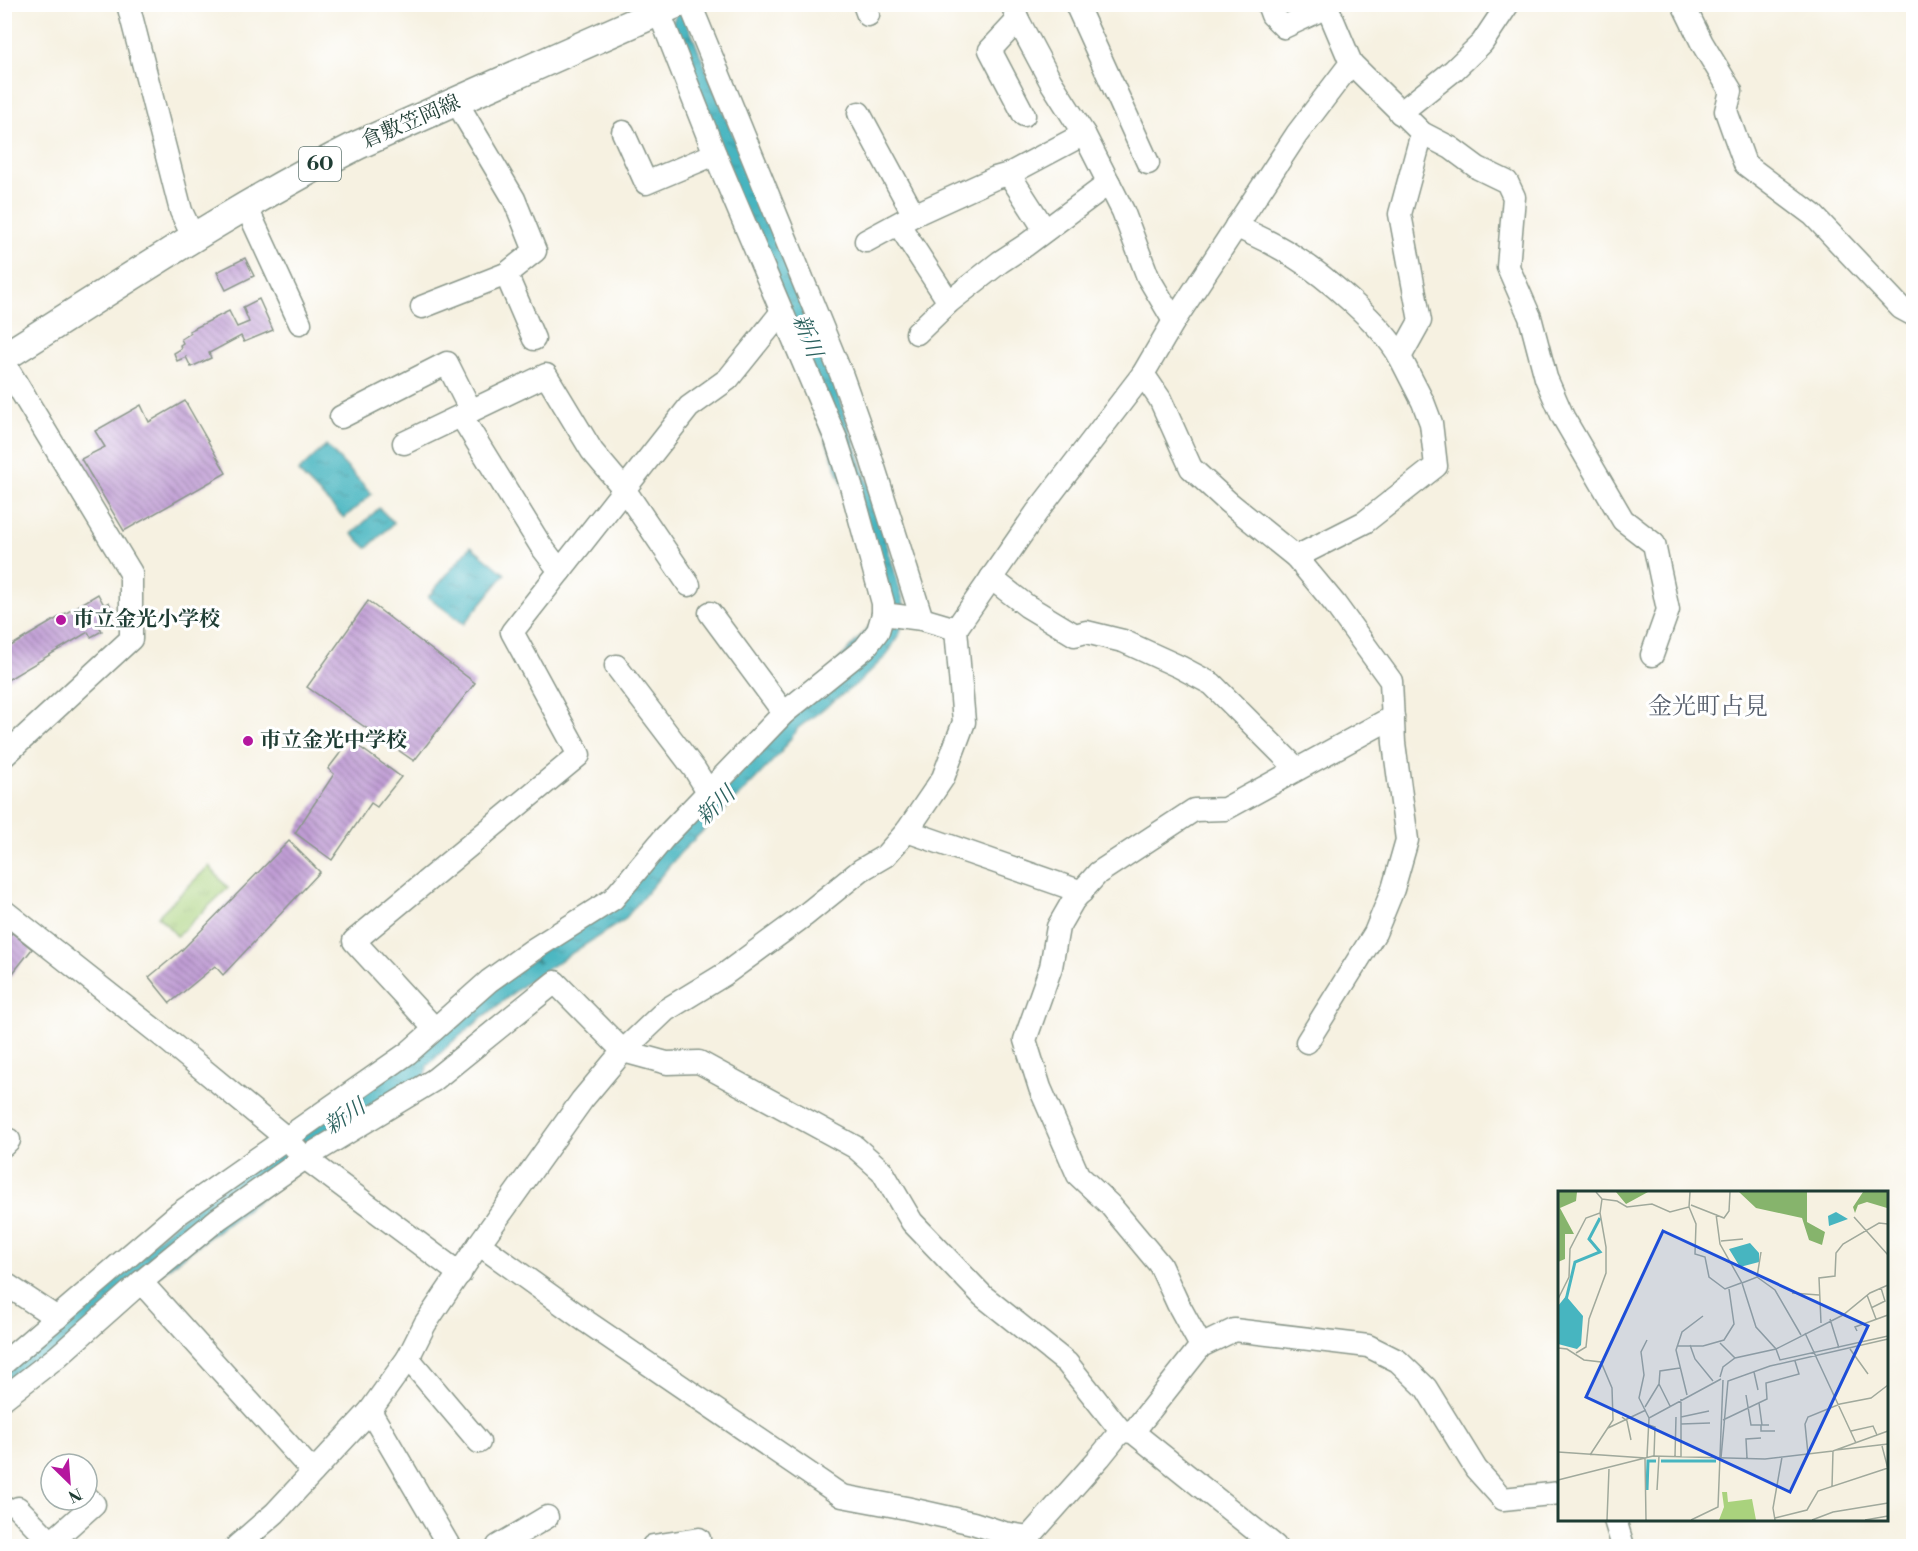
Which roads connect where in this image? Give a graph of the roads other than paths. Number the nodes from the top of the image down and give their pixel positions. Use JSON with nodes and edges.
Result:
{"nodes":[{"id":1,"x":128,"y":4,"type":"edge"},
{"id":2,"x":690,"y":4,"type":"edge"},
{"id":3,"x":1076,"y":4,"type":"edge"},
{"id":4,"x":1268,"y":4,"type":"edge"},
{"id":5,"x":1508,"y":4,"type":"edge"},
{"id":6,"x":1683,"y":4,"type":"edge"},
{"id":7,"x":1326,"y":6,"type":"edge"},
{"id":8,"x":667,"y":8,"type":"edge"},
{"id":9,"x":1015,"y":12,"type":"edge"},
{"id":10,"x":1351,"y":63,"type":"junction"},
{"id":11,"x":457,"y":103,"type":"junction"},
{"id":12,"x":859,"y":113,"type":"dead end"},
{"id":13,"x":1400,"y":113,"type":"junction"},
{"id":14,"x":1024,"y":115,"type":"dead end"},
{"id":15,"x":623,"y":132,"type":"dead end"},
{"id":16,"x":1084,"y":134,"type":"junction"},
{"id":17,"x":1422,"y":134,"type":"junction"},
{"id":18,"x":715,"y":154,"type":"junction"},
{"id":19,"x":1148,"y":164,"type":"dead end"},
{"id":20,"x":1009,"y":174,"type":"junction"},
{"id":21,"x":1109,"y":183,"type":"junction"},
{"id":22,"x":246,"y":206,"type":"junction"},
{"id":23,"x":906,"y":220,"type":"junction"},
{"id":24,"x":1236,"y":226,"type":"junction"},
{"id":25,"x":1046,"y":230,"type":"junction"},
{"id":26,"x":194,"y":239,"type":"junction"},
{"id":27,"x":866,"y":241,"type":"dead end"},
{"id":28,"x":506,"y":274,"type":"junction"},
{"id":29,"x":949,"y":302,"type":"junction"},
{"id":30,"x":422,"y":307,"type":"dead end"},
{"id":31,"x":781,"y":314,"type":"junction"},
{"id":32,"x":1914,"y":315,"type":"edge"},
{"id":33,"x":1174,"y":321,"type":"junction"},
{"id":34,"x":300,"y":323,"type":"dead end"},
{"id":35,"x":917,"y":333,"type":"dead end"},
{"id":36,"x":534,"y":339,"type":"dead end"},
{"id":37,"x":4,"y":357,"type":"edge"},
{"id":38,"x":1400,"y":357,"type":"junction"},
{"id":39,"x":4,"y":363,"type":"edge"},
{"id":40,"x":1143,"y":374,"type":"junction"},
{"id":41,"x":466,"y":413,"type":"junction"},
{"id":42,"x":341,"y":417,"type":"dead end"},
{"id":43,"x":404,"y":443,"type":"dead end"},
{"id":44,"x":624,"y":489,"type":"junction"},
{"id":45,"x":1296,"y":557,"type":"junction"},
{"id":46,"x":560,"y":571,"type":"junction"},
{"id":47,"x":991,"y":578,"type":"junction"},
{"id":48,"x":690,"y":585,"type":"dead end"},
{"id":49,"x":710,"y":614,"type":"dead end"},
{"id":50,"x":883,"y":614,"type":"junction"},
{"id":51,"x":922,"y":619,"type":"junction"},
{"id":52,"x":956,"y":628,"type":"junction"},
{"id":53,"x":1652,"y":655,"type":"dead end"},
{"id":54,"x":616,"y":666,"type":"dead end"},
{"id":55,"x":784,"y":713,"type":"junction"},
{"id":56,"x":1393,"y":717,"type":"junction"},
{"id":57,"x":4,"y":756,"type":"edge"},
{"id":58,"x":1297,"y":769,"type":"junction"},
{"id":59,"x":709,"y":794,"type":"junction"},
{"id":60,"x":907,"y":831,"type":"junction"},
{"id":61,"x":1082,"y":892,"type":"junction"},
{"id":62,"x":4,"y":911,"type":"edge"},
{"id":63,"x":534,"y":948,"type":"junction"},
{"id":64,"x":555,"y":982,"type":"junction"},
{"id":65,"x":435,"y":1028,"type":"junction"},
{"id":66,"x":1307,"y":1042,"type":"dead end"},
{"id":67,"x":623,"y":1051,"type":"junction"},
{"id":68,"x":286,"y":1138,"type":"junction"},
{"id":69,"x":305,"y":1158,"type":"junction"},
{"id":70,"x":479,"y":1244,"type":"junction"},
{"id":71,"x":460,"y":1274,"type":"junction"},
{"id":72,"x":141,"y":1282,"type":"junction"},
{"id":73,"x":4,"y":1283,"type":"edge"},
{"id":74,"x":57,"y":1318,"type":"junction"},
{"id":75,"x":1201,"y":1346,"type":"junction"},
{"id":76,"x":408,"y":1358,"type":"junction"},
{"id":77,"x":4,"y":1363,"type":"edge"},
{"id":78,"x":4,"y":1398,"type":"edge"},
{"id":79,"x":370,"y":1411,"type":"junction"},
{"id":80,"x":1127,"y":1431,"type":"junction"},
{"id":81,"x":480,"y":1442,"type":"dead end"},
{"id":82,"x":313,"y":1472,"type":"junction"},
{"id":83,"x":1558,"y":1493,"type":"edge"},
{"id":84,"x":18,"y":1508,"type":"dead end"},
{"id":85,"x":85,"y":1512,"type":"edge"},
{"id":86,"x":547,"y":1517,"type":"dead end"},
{"id":87,"x":1615,"y":1521,"type":"edge"},
{"id":88,"x":699,"y":1539,"type":"dead end"},
{"id":89,"x":1034,"y":1540,"type":"edge"},
{"id":90,"x":49,"y":1544,"type":"edge"},
{"id":91,"x":237,"y":1546,"type":"edge"},
{"id":92,"x":449,"y":1546,"type":"edge"},
{"id":93,"x":498,"y":1546,"type":"edge"},
{"id":94,"x":653,"y":1546,"type":"edge"},
{"id":95,"x":1275,"y":1546,"type":"edge"},
{"id":96,"x":1623,"y":1546,"type":"edge"}],
"edges":[{"from":1,"to":26,"type":"street"},
{"from":2,"to":51,"type":"street"},
{"from":3,"to":19,"type":"street"},
{"from":4,"to":7,"type":"street"},
{"from":5,"to":13,"type":"street"},
{"from":6,"to":32,"type":"street"},
{"from":7,"to":10,"type":"street"},
{"from":8,"to":11,"type":"main road","name":"倉敷笠岡線","number":"60"},
{"from":8,"to":18,"type":"street"},
{"from":9,"to":14,"type":"street"},
{"from":9,"to":16,"type":"street"},
{"from":10,"to":13,"type":"street"},
{"from":10,"to":24,"type":"street"},
{"from":11,"to":22,"type":"main road","name":"倉敷笠岡線","number":"60"},
{"from":11,"to":28,"type":"street"},
{"from":12,"to":23,"type":"street"},
{"from":13,"to":17,"type":"street"},
{"from":15,"to":18,"type":"street"},
{"from":16,"to":20,"type":"street"},
{"from":16,"to":21,"type":"street"},
{"from":17,"to":38,"type":"street"},
{"from":17,"to":53,"type":"street"},
{"from":18,"to":31,"type":"street"},
{"from":20,"to":23,"type":"street"},
{"from":20,"to":25,"type":"street"},
{"from":21,"to":25,"type":"street"},
{"from":21,"to":33,"type":"street"},
{"from":22,"to":26,"type":"main road","name":"倉敷笠岡線","number":"60"},
{"from":22,"to":34,"type":"street"},
{"from":23,"to":27,"type":"street"},
{"from":23,"to":29,"type":"street"},
{"from":24,"to":33,"type":"street"},
{"from":24,"to":38,"type":"street"},
{"from":25,"to":29,"type":"street"},
{"from":26,"to":37,"type":"main road","name":"倉敷笠岡線","number":"60"},
{"from":28,"to":30,"type":"street"},
{"from":28,"to":36,"type":"street"},
{"from":29,"to":35,"type":"street"},
{"from":31,"to":44,"type":"street"},
{"from":31,"to":50,"type":"street"},
{"from":33,"to":40,"type":"street"},
{"from":38,"to":45,"type":"street"},
{"from":39,"to":57,"type":"street"},
{"from":40,"to":45,"type":"street"},
{"from":40,"to":47,"type":"street"},
{"from":41,"to":42,"type":"street"},
{"from":41,"to":43,"type":"street"},
{"from":41,"to":44,"type":"street"},
{"from":41,"to":46,"type":"street"},
{"from":44,"to":46,"type":"street"},
{"from":44,"to":48,"type":"street"},
{"from":45,"to":56,"type":"street"},
{"from":46,"to":65,"type":"street"},
{"from":47,"to":52,"type":"street"},
{"from":47,"to":58,"type":"street"},
{"from":49,"to":55,"type":"street"},
{"from":50,"to":51,"type":"street"},
{"from":50,"to":55,"type":"street"},
{"from":51,"to":52,"type":"street"},
{"from":52,"to":60,"type":"street"},
{"from":54,"to":59,"type":"street"},
{"from":55,"to":59,"type":"street"},
{"from":56,"to":58,"type":"street"},
{"from":56,"to":66,"type":"street"},
{"from":58,"to":61,"type":"street"},
{"from":59,"to":63,"type":"street"},
{"from":60,"to":61,"type":"street"},
{"from":60,"to":67,"type":"street"},
{"from":61,"to":75,"type":"street"},
{"from":62,"to":68,"type":"street"},
{"from":63,"to":64,"type":"street"},
{"from":63,"to":65,"type":"street"},
{"from":64,"to":67,"type":"street"},
{"from":64,"to":69,"type":"street"},
{"from":65,"to":68,"type":"street"},
{"from":67,"to":70,"type":"street"},
{"from":67,"to":80,"type":"street"},
{"from":68,"to":69,"type":"street"},
{"from":68,"to":74,"type":"street"},
{"from":69,"to":71,"type":"street"},
{"from":69,"to":72,"type":"street"},
{"from":70,"to":71,"type":"street"},
{"from":70,"to":89,"type":"street"},
{"from":71,"to":76,"type":"street"},
{"from":72,"to":78,"type":"street"},
{"from":72,"to":82,"type":"street"},
{"from":73,"to":74,"type":"street"},
{"from":74,"to":77,"type":"street"},
{"from":75,"to":80,"type":"street"},
{"from":75,"to":83,"type":"street"},
{"from":76,"to":79,"type":"street"},
{"from":76,"to":81,"type":"street"},
{"from":79,"to":82,"type":"street"},
{"from":79,"to":92,"type":"street"},
{"from":80,"to":89,"type":"street"},
{"from":80,"to":95,"type":"street"},
{"from":82,"to":91,"type":"street"},
{"from":84,"to":90,"type":"street"},
{"from":85,"to":90,"type":"street"},
{"from":86,"to":93,"type":"street"},
{"from":87,"to":96,"type":"street"},
{"from":88,"to":94,"type":"street"}]}
